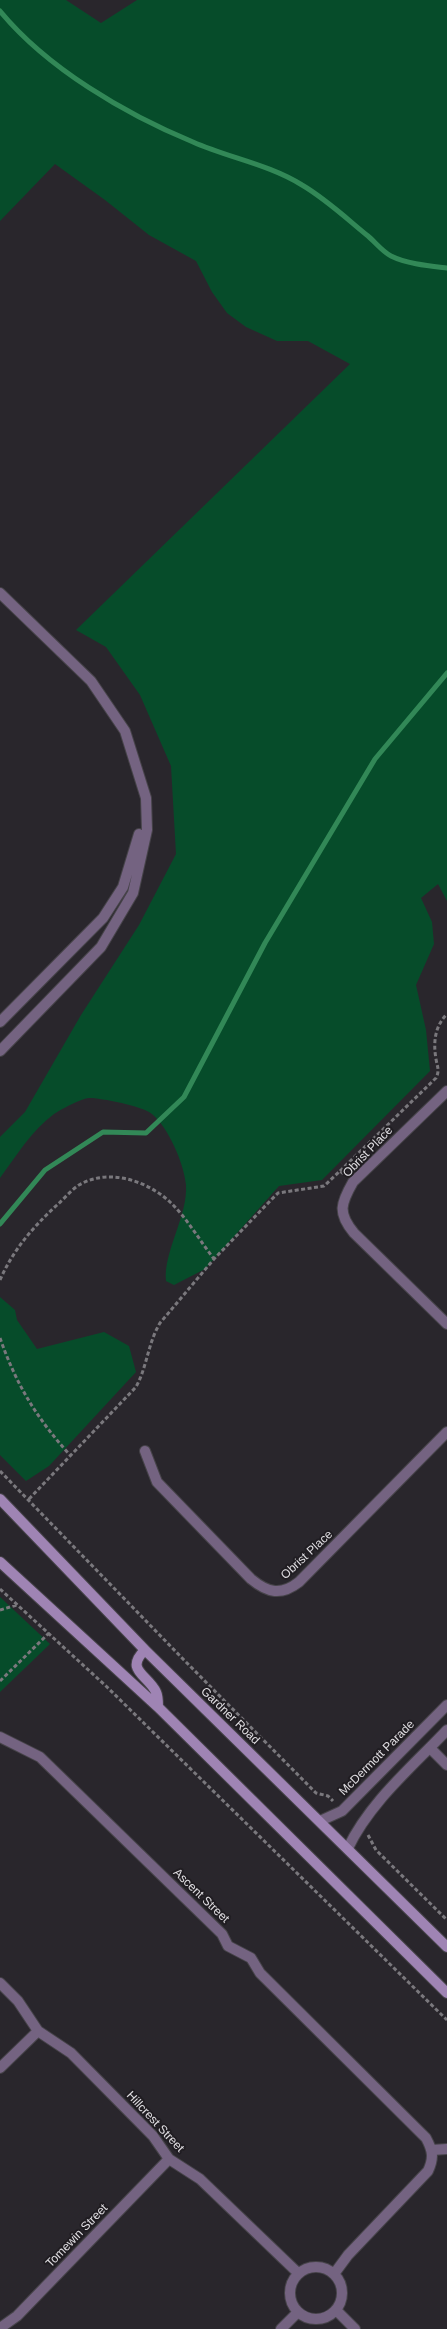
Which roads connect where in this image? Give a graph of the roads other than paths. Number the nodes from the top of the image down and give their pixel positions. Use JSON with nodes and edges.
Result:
{"nodes":[{"id":1,"x":0,"y":593,"type":"edge"},
{"id":2,"x":146,"y":798,"type":"junction"},
{"id":3,"x":0,"y":1022,"type":"edge"},
{"id":4,"x":0,"y":1051,"type":"edge"},
{"id":5,"x":447,"y":1091,"type":"edge"},
{"id":6,"x":447,"y":1324,"type":"edge"},
{"id":7,"x":447,"y":1432,"type":"edge"},
{"id":8,"x":146,"y":1452,"type":"dead end"},
{"id":9,"x":0,"y":1499,"type":"edge"},
{"id":10,"x":0,"y":1562,"type":"edge"},
{"id":11,"x":145,"y":1650,"type":"junction"},
{"id":12,"x":447,"y":1705,"type":"edge"},
{"id":13,"x":158,"y":1707,"type":"junction"},
{"id":14,"x":447,"y":1730,"type":"edge"},
{"id":15,"x":0,"y":1737,"type":"edge"},
{"id":16,"x":430,"y":1748,"type":"junction"},
{"id":17,"x":447,"y":1765,"type":"edge"},
{"id":18,"x":320,"y":1821,"type":"junction"},
{"id":19,"x":348,"y":1848,"type":"junction"},
{"id":20,"x":447,"y":1947,"type":"edge"},
{"id":21,"x":0,"y":1983,"type":"edge"},
{"id":22,"x":447,"y":1993,"type":"edge"},
{"id":23,"x":38,"y":2031,"type":"junction"},
{"id":24,"x":0,"y":2068,"type":"edge"},
{"id":25,"x":447,"y":2149,"type":"edge"},
{"id":26,"x":432,"y":2150,"type":"junction"},
{"id":27,"x":169,"y":2159,"type":"junction"},
{"id":28,"x":298,"y":2273,"type":"junction"},
{"id":29,"x":334,"y":2274,"type":"junction"},
{"id":30,"x":336,"y":2310,"type":"junction"},
{"id":31,"x":298,"y":2312,"type":"junction"},
{"id":32,"x":0,"y":2328,"type":"edge"},
{"id":33,"x":281,"y":2329,"type":"edge"},
{"id":34,"x":355,"y":2329,"type":"edge"}],
"edges":[{"from":1,"to":2,"type":"street"},
{"from":2,"to":3,"type":"street"},
{"from":2,"to":4,"type":"street"},
{"from":5,"to":6,"type":"street","name":"Obrist Place"},
{"from":7,"to":8,"type":"street","name":"Obrist Place"},
{"from":9,"to":11,"type":"street","name":"Gardner Road"},
{"from":10,"to":13,"type":"street"},
{"from":11,"to":13,"type":"street"},
{"from":11,"to":18,"type":"street","name":"Gardner Road"},
{"from":12,"to":18,"type":"street","name":"McDermott Parade"},
{"from":13,"to":22,"type":"street"},
{"from":14,"to":16,"type":"street"},
{"from":15,"to":26,"type":"street","name":"Ascent Street"},
{"from":16,"to":17,"type":"street"},
{"from":16,"to":19,"type":"street"},
{"from":18,"to":19,"type":"street","name":"Gardner Road"},
{"from":19,"to":20,"type":"street","name":"Gardner Road"},
{"from":21,"to":23,"type":"street","name":"Hillcrest Street"},
{"from":23,"to":24,"type":"street"},
{"from":23,"to":27,"type":"street","name":"Hillcrest Street"},
{"from":25,"to":26,"type":"street"},
{"from":26,"to":29,"type":"street"},
{"from":27,"to":28,"type":"street","name":"Hillcrest Street"},
{"from":27,"to":32,"type":"street","name":"Tomewin Street"},
{"from":28,"to":29,"type":"street"},
{"from":28,"to":31,"type":"street"},
{"from":29,"to":30,"type":"street"},
{"from":30,"to":31,"type":"street"},
{"from":30,"to":34,"type":"street"},
{"from":31,"to":33,"type":"street"}]}
